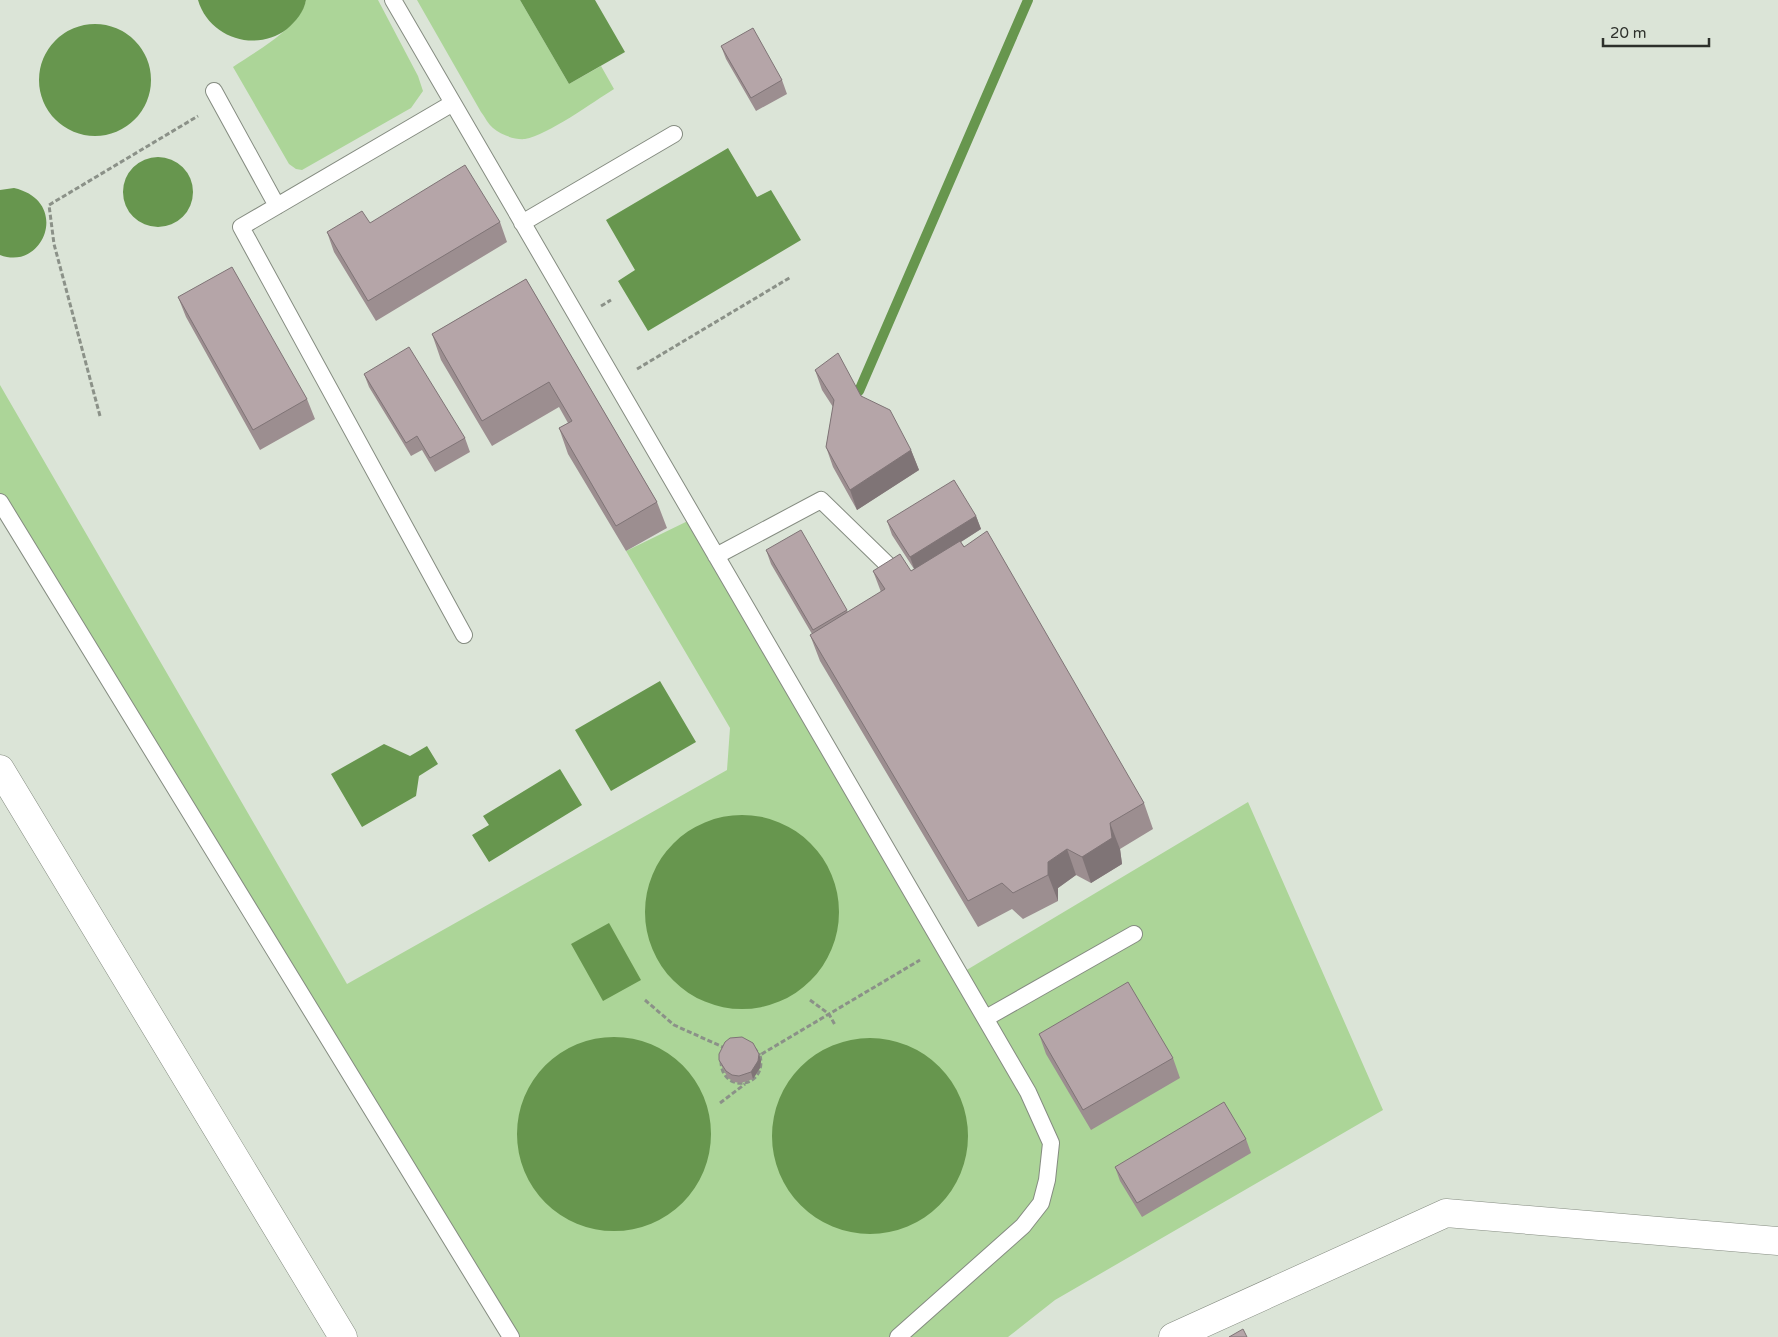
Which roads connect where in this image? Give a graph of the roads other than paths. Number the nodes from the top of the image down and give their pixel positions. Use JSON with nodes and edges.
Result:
{"nodes":[{"id":1,"x":393,"y":0,"type":"edge"},
{"id":2,"x":217,"y":97,"type":"road end"},
{"id":3,"x":452,"y":103,"type":"junction"},
{"id":4,"x":674,"y":134,"type":"dead end"},
{"id":5,"x":276,"y":206,"type":"junction"},
{"id":6,"x":522,"y":222,"type":"junction"},
{"id":7,"x":0,"y":502,"type":"edge"},
{"id":8,"x":716,"y":556,"type":"junction"},
{"id":9,"x":892,"y":569,"type":"edge"},
{"id":10,"x":464,"y":635,"type":"dead end"},
{"id":11,"x":0,"y":769,"type":"edge"},
{"id":12,"x":1134,"y":934,"type":"dead end"},
{"id":13,"x":986,"y":1018,"type":"junction"},
{"id":14,"x":1778,"y":1241,"type":"edge"},
{"id":15,"x":343,"y":1337,"type":"edge"},
{"id":16,"x":511,"y":1337,"type":"edge"},
{"id":17,"x":898,"y":1337,"type":"edge"},
{"id":18,"x":1173,"y":1337,"type":"edge"}],
"edges":[{"from":1,"to":3,"type":"lane"},
{"from":2,"to":5,"type":"lane"},
{"from":3,"to":5,"type":"lane"},
{"from":3,"to":6,"type":"lane"},
{"from":4,"to":6,"type":"lane"},
{"from":5,"to":10,"type":"lane"},
{"from":6,"to":8,"type":"lane"},
{"from":7,"to":16,"type":"lane"},
{"from":8,"to":9,"type":"lane"},
{"from":8,"to":13,"type":"lane"},
{"from":11,"to":15,"type":"street"},
{"from":12,"to":13,"type":"lane"},
{"from":13,"to":17,"type":"lane"},
{"from":14,"to":18,"type":"street"}]}
